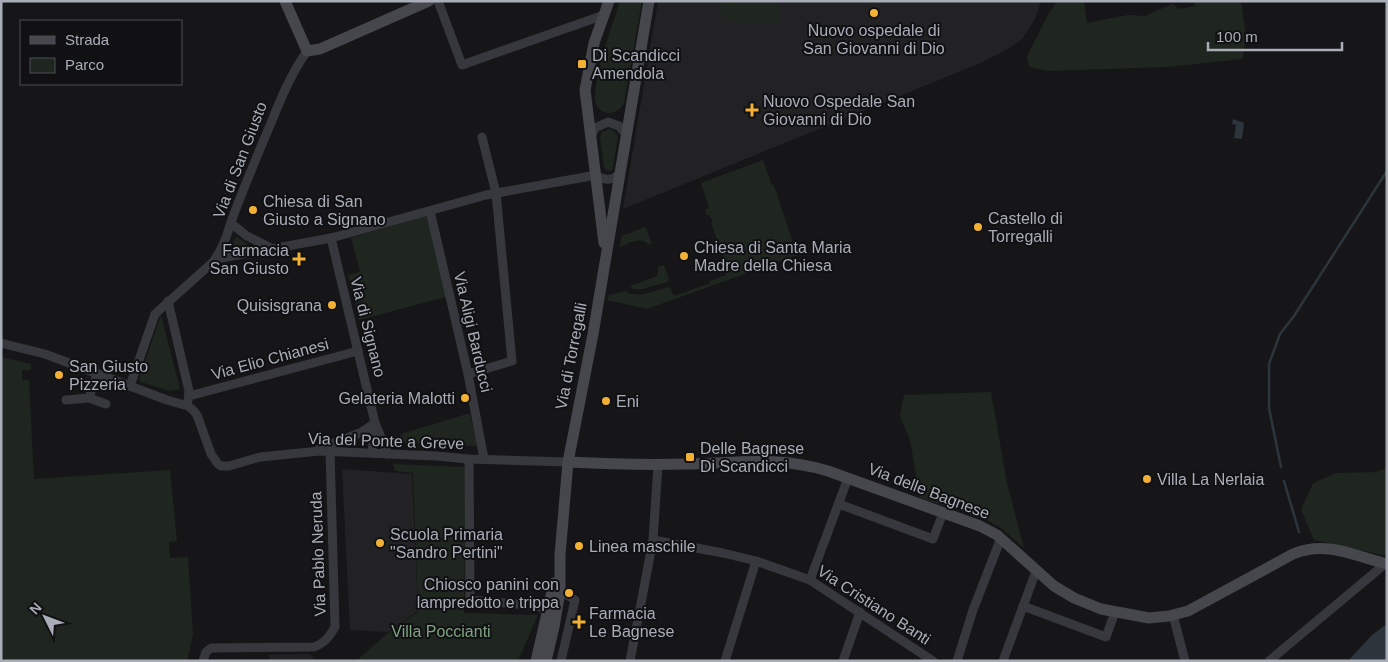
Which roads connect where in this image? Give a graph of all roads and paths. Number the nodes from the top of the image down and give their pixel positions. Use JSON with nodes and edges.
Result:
{"nodes":[{"id":1,"x":285,"y":1,"type":"edge"},
{"id":2,"x":429,"y":1,"type":"edge"},
{"id":3,"x":438,"y":1,"type":"edge"},
{"id":4,"x":609,"y":1,"type":"edge"},
{"id":5,"x":649,"y":1,"type":"edge"},
{"id":6,"x":604,"y":16,"type":"junction"},
{"id":7,"x":307,"y":51,"type":"junction"},
{"id":8,"x":592,"y":135,"type":"junction"},
{"id":9,"x":627,"y":135,"type":"junction"},
{"id":10,"x":482,"y":137,"type":"dead end"},
{"id":11,"x":620,"y":173,"type":"junction"},
{"id":12,"x":596,"y":175,"type":"junction"},
{"id":13,"x":496,"y":193,"type":"junction"},
{"id":14,"x":430,"y":211,"type":"junction"},
{"id":15,"x":232,"y":224,"type":"junction"},
{"id":16,"x":331,"y":238,"type":"junction"},
{"id":17,"x":274,"y":249,"type":"junction"},
{"id":18,"x":606,"y":257,"type":"junction"},
{"id":19,"x":216,"y":259,"type":"junction"},
{"id":20,"x":168,"y":301,"type":"junction"},
{"id":21,"x":1,"y":343,"type":"edge"},
{"id":22,"x":358,"y":351,"type":"junction"},
{"id":23,"x":97,"y":374,"type":"junction"},
{"id":24,"x":468,"y":374,"type":"junction"},
{"id":25,"x":130,"y":386,"type":"junction"},
{"id":26,"x":189,"y":396,"type":"junction"},
{"id":27,"x":89,"y":398,"type":"junction"},
{"id":28,"x":66,"y":400,"type":"dead end"},
{"id":29,"x":106,"y":404,"type":"dead end"},
{"id":30,"x":188,"y":406,"type":"junction"},
{"id":31,"x":375,"y":423,"type":"junction"},
{"id":32,"x":312,"y":451,"type":"junction"},
{"id":33,"x":330,"y":451,"type":"junction"},
{"id":34,"x":372,"y":453,"type":"junction"},
{"id":35,"x":388,"y":454,"type":"junction"},
{"id":36,"x":469,"y":459,"type":"junction"},
{"id":37,"x":484,"y":459,"type":"junction"},
{"id":38,"x":568,"y":462,"type":"junction"},
{"id":39,"x":658,"y":465,"type":"junction"},
{"id":40,"x":848,"y":478,"type":"junction"},
{"id":41,"x":839,"y":504,"type":"junction"},
{"id":42,"x":943,"y":513,"type":"junction"},
{"id":43,"x":1001,"y":538,"type":"junction"},
{"id":44,"x":653,"y":540,"type":"junction"},
{"id":45,"x":560,"y":555,"type":"junction"},
{"id":46,"x":756,"y":561,"type":"junction"},
{"id":47,"x":1386,"y":564,"type":"edge"},
{"id":48,"x":1036,"y":570,"type":"junction"},
{"id":49,"x":810,"y":580,"type":"junction"},
{"id":50,"x":560,"y":591,"type":"junction"},
{"id":51,"x":1023,"y":606,"type":"junction"},
{"id":52,"x":860,"y":612,"type":"junction"},
{"id":53,"x":1115,"y":612,"type":"junction"},
{"id":54,"x":548,"y":613,"type":"junction"},
{"id":55,"x":1173,"y":615,"type":"junction"},
{"id":56,"x":545,"y":644,"type":"junction"},
{"id":57,"x":565,"y":646,"type":"junction"},
{"id":58,"x":203,"y":661,"type":"edge"},
{"id":59,"x":536,"y":661,"type":"edge"},
{"id":60,"x":546,"y":661,"type":"edge"},
{"id":61,"x":562,"y":661,"type":"edge"},
{"id":62,"x":630,"y":661,"type":"edge"},
{"id":63,"x":725,"y":661,"type":"edge"},
{"id":64,"x":843,"y":661,"type":"edge"},
{"id":65,"x":933,"y":661,"type":"edge"},
{"id":66,"x":957,"y":661,"type":"edge"},
{"id":67,"x":1003,"y":661,"type":"edge"},
{"id":68,"x":1185,"y":661,"type":"edge"},
{"id":69,"x":1269,"y":661,"type":"edge"}],
"edges":[{"from":1,"to":7,"type":"main road"},
{"from":2,"to":7,"type":"main road"},
{"from":3,"to":6,"type":"street"},
{"from":4,"to":6,"type":"main road","name":"Via di Torregalli"},
{"from":5,"to":9,"type":"main road","name":"Via di Torregalli"},
{"from":6,"to":8,"type":"main road","name":"Via di Torregalli"},
{"from":7,"to":15,"type":"street","name":"Via di San Giusto"},
{"from":8,"to":9,"type":"street"},
{"from":8,"to":12,"type":"main road","name":"Via di Torregalli"},
{"from":9,"to":11,"type":"main road","name":"Via di Torregalli"},
{"from":10,"to":13,"type":"street"},
{"from":11,"to":12,"type":"street"},
{"from":11,"to":18,"type":"main road","name":"Via di Torregalli"},
{"from":12,"to":13,"type":"street"},
{"from":12,"to":18,"type":"main road","name":"Via di Torregalli"},
{"from":13,"to":14,"type":"street"},
{"from":13,"to":24,"type":"street"},
{"from":14,"to":16,"type":"street"},
{"from":14,"to":24,"type":"street","name":"Via Aligi Barducci"},
{"from":15,"to":17,"type":"street"},
{"from":15,"to":19,"type":"street","name":"Via di San Giusto"},
{"from":16,"to":17,"type":"street"},
{"from":16,"to":22,"type":"street","name":"Via di Signano"},
{"from":17,"to":19,"type":"street"},
{"from":18,"to":38,"type":"main road","name":"Via di Torregalli"},
{"from":19,"to":20,"type":"street","name":"Via di San Giusto"},
{"from":20,"to":25,"type":"street","name":"Via di San Giusto"},
{"from":20,"to":26,"type":"street"},
{"from":21,"to":23,"type":"street"},
{"from":22,"to":26,"type":"street","name":"Via Elio Chianesi"},
{"from":22,"to":31,"type":"street","name":"Via di Signano"},
{"from":23,"to":25,"type":"street"},
{"from":23,"to":27,"type":"street"},
{"from":24,"to":37,"type":"street","name":"Via Aligi Barducci"},
{"from":25,"to":30,"type":"street"},
{"from":26,"to":30,"type":"street"},
{"from":27,"to":28,"type":"street"},
{"from":27,"to":29,"type":"street"},
{"from":30,"to":32,"type":"street","name":"Via del Ponte a Greve"},
{"from":31,"to":32,"type":"street"},
{"from":31,"to":34,"type":"street"},
{"from":31,"to":35,"type":"street"},
{"from":32,"to":33,"type":"street","name":"Via del Ponte a Greve"},
{"from":33,"to":34,"type":"street","name":"Via del Ponte a Greve"},
{"from":33,"to":58,"type":"street","name":"Via Pablo Neruda"},
{"from":34,"to":35,"type":"street","name":"Via del Ponte a Greve"},
{"from":35,"to":36,"type":"street","name":"Via del Ponte a Greve"},
{"from":36,"to":37,"type":"street","name":"Via del Ponte a Greve"},
{"from":36,"to":54,"type":"street"},
{"from":37,"to":38,"type":"street","name":"Via del Ponte a Greve"},
{"from":38,"to":39,"type":"main road","name":"Via delle Bagnese"},
{"from":38,"to":45,"type":"main road","name":"Via di Torregalli"},
{"from":39,"to":40,"type":"main road","name":"Via delle Bagnese"},
{"from":39,"to":44,"type":"street"},
{"from":40,"to":41,"type":"street"},
{"from":40,"to":42,"type":"main road","name":"Via delle Bagnese"},
{"from":41,"to":42,"type":"street"},
{"from":41,"to":49,"type":"street"},
{"from":42,"to":43,"type":"main road","name":"Via delle Bagnese"},
{"from":43,"to":48,"type":"main road","name":"Via delle Bagnese"},
{"from":43,"to":66,"type":"street"},
{"from":44,"to":46,"type":"street","name":"Via Cristiano Banti"},
{"from":44,"to":62,"type":"street"},
{"from":45,"to":50,"type":"main road"},
{"from":45,"to":54,"type":"main road"},
{"from":46,"to":49,"type":"street","name":"Via Cristiano Banti"},
{"from":46,"to":63,"type":"street"},
{"from":47,"to":55,"type":"main road","name":"Via delle Bagnese"},
{"from":47,"to":69,"type":"street"},
{"from":48,"to":51,"type":"street"},
{"from":48,"to":53,"type":"main road","name":"Via delle Bagnese"},
{"from":49,"to":52,"type":"street","name":"Via Cristiano Banti"},
{"from":50,"to":56,"type":"main road"},
{"from":50,"to":57,"type":"street"},
{"from":51,"to":53,"type":"street"},
{"from":51,"to":67,"type":"street"},
{"from":52,"to":64,"type":"street"},
{"from":52,"to":65,"type":"street","name":"Via Cristiano Banti"},
{"from":53,"to":55,"type":"main road","name":"Via delle Bagnese"},
{"from":54,"to":56,"type":"main road"},
{"from":55,"to":68,"type":"street"},
{"from":56,"to":57,"type":"street"},
{"from":56,"to":59,"type":"main road"},
{"from":56,"to":60,"type":"main road"},
{"from":57,"to":61,"type":"street"}]}
